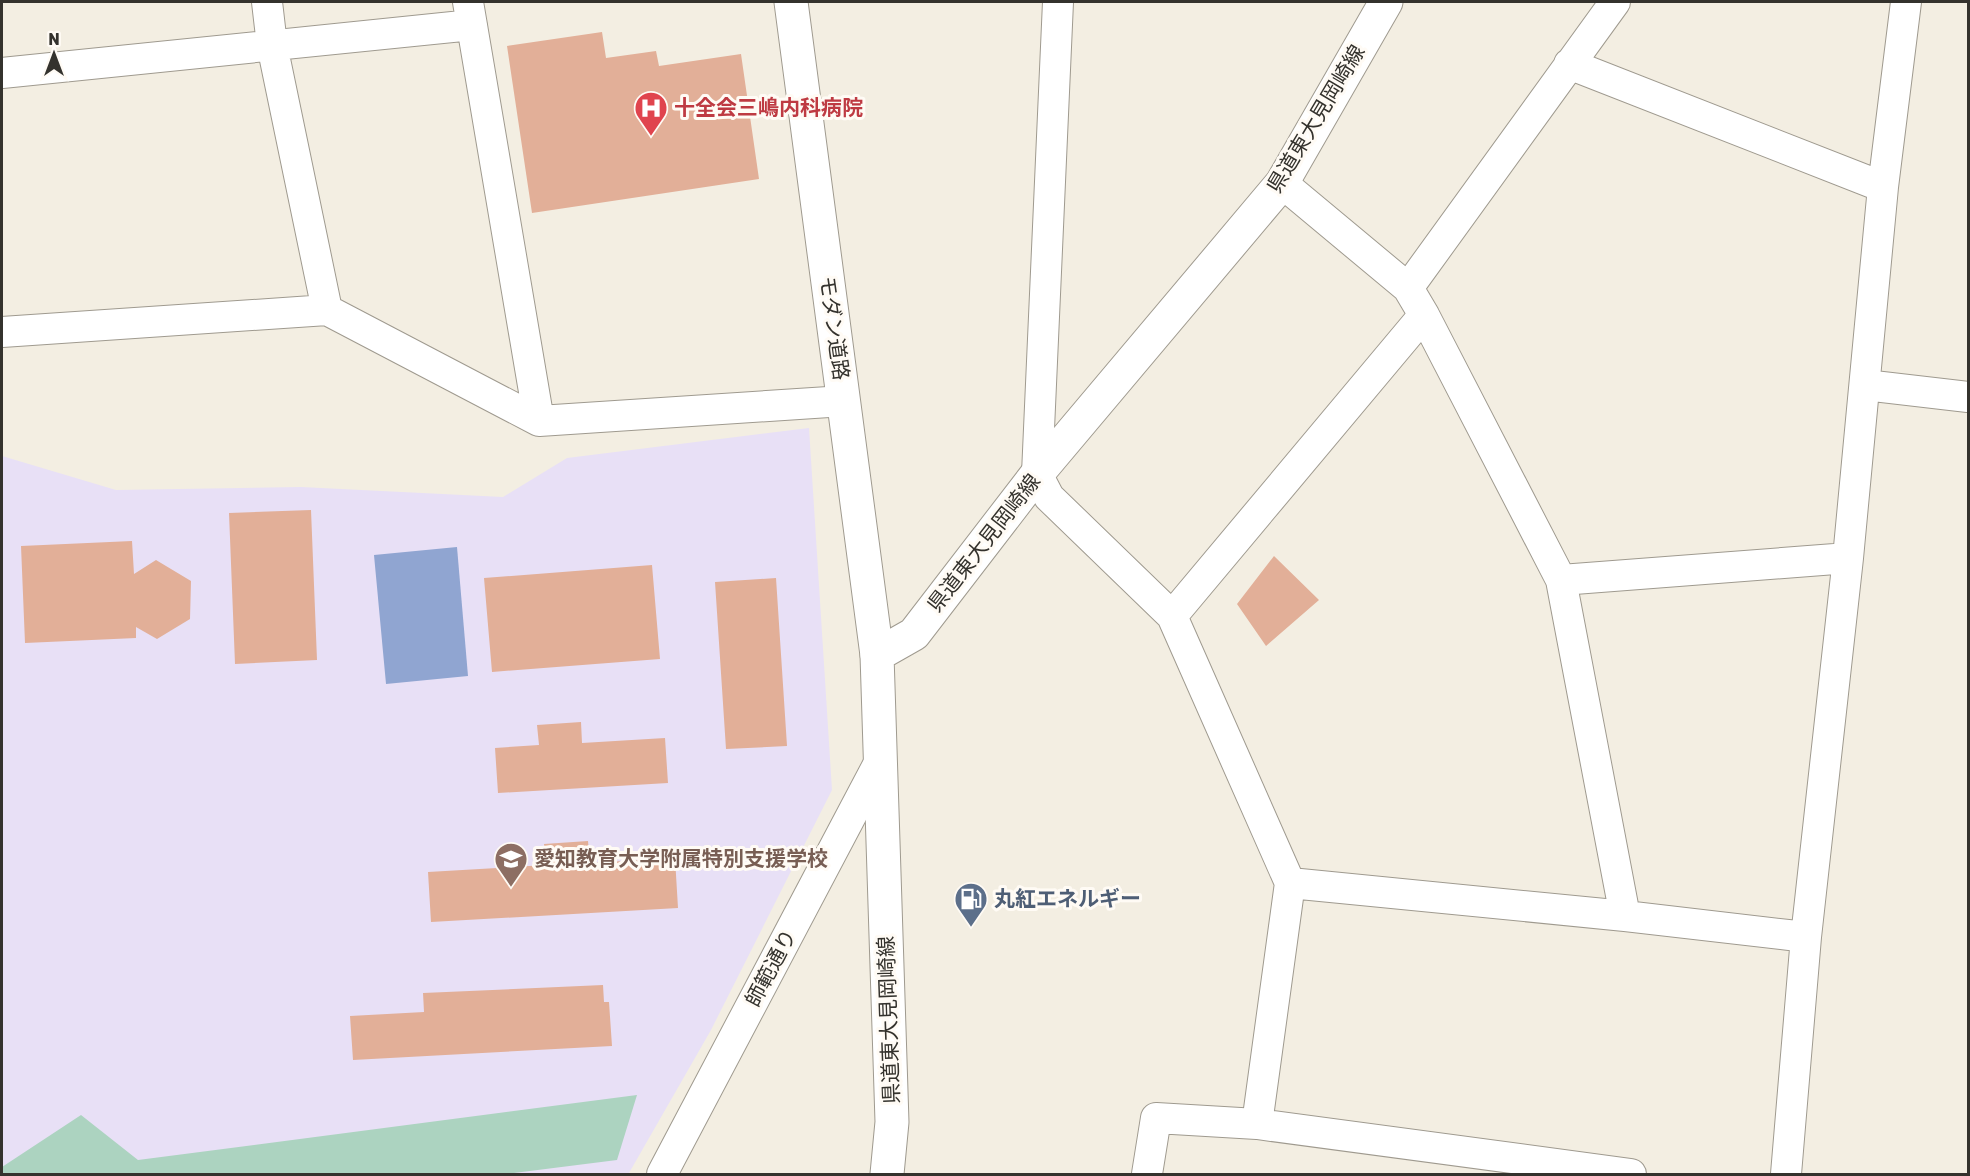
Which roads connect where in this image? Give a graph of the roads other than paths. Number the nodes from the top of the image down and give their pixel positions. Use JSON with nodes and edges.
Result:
{"nodes":[{"id":1,"x":267,"y":2,"type":"edge"},
{"id":2,"x":791,"y":2,"type":"edge"},
{"id":3,"x":1058,"y":2,"type":"edge"},
{"id":4,"x":1386,"y":2,"type":"edge"},
{"id":5,"x":1615,"y":2,"type":"edge"},
{"id":6,"x":1906,"y":2,"type":"edge"},
{"id":7,"x":470,"y":13,"type":"edge"},
{"id":8,"x":272,"y":45,"type":"junction"},
{"id":9,"x":1569,"y":64,"type":"junction"},
{"id":10,"x":2,"y":73,"type":"edge"},
{"id":11,"x":1282,"y":183,"type":"junction"},
{"id":12,"x":1883,"y":187,"type":"junction"},
{"id":13,"x":1408,"y":288,"type":"junction"},
{"id":14,"x":327,"y":310,"type":"junction"},
{"id":15,"x":1424,"y":315,"type":"junction"},
{"id":16,"x":2,"y":332,"type":"edge"},
{"id":17,"x":1865,"y":385,"type":"junction"},
{"id":18,"x":1968,"y":397,"type":"edge"},
{"id":19,"x":844,"y":401,"type":"junction"},
{"id":20,"x":538,"y":421,"type":"junction"},
{"id":21,"x":1037,"y":474,"type":"junction"},
{"id":22,"x":1848,"y":558,"type":"junction"},
{"id":23,"x":1561,"y":580,"type":"junction"},
{"id":24,"x":1172,"y":616,"type":"junction"},
{"id":25,"x":877,"y":655,"type":"junction"},
{"id":26,"x":880,"y":761,"type":"junction"},
{"id":27,"x":1290,"y":884,"type":"junction"},
{"id":28,"x":1625,"y":916,"type":"junction"},
{"id":29,"x":1806,"y":937,"type":"junction"},
{"id":30,"x":1257,"y":1124,"type":"junction"},
{"id":31,"x":662,"y":1174,"type":"edge"},
{"id":32,"x":887,"y":1174,"type":"edge"},
{"id":33,"x":1147,"y":1174,"type":"edge"},
{"id":34,"x":1631,"y":1174,"type":"edge"},
{"id":35,"x":1786,"y":1174,"type":"edge"}],
"edges":[{"from":1,"to":8,"type":"street"},
{"from":2,"to":19,"type":"main road","name":"モダン道路"},
{"from":3,"to":21,"type":"street"},
{"from":4,"to":11,"type":"main road","name":"県道東大見岡崎線"},
{"from":5,"to":9,"type":"street"},
{"from":6,"to":12,"type":"street"},
{"from":7,"to":8,"type":"street"},
{"from":7,"to":20,"type":"street"},
{"from":8,"to":10,"type":"street"},
{"from":8,"to":14,"type":"street"},
{"from":9,"to":12,"type":"street"},
{"from":9,"to":13,"type":"street"},
{"from":11,"to":13,"type":"street"},
{"from":11,"to":21,"type":"main road","name":"県道東大見岡崎線"},
{"from":12,"to":17,"type":"street"},
{"from":13,"to":15,"type":"street"},
{"from":14,"to":16,"type":"street"},
{"from":14,"to":20,"type":"street"},
{"from":15,"to":23,"type":"street"},
{"from":15,"to":24,"type":"street"},
{"from":17,"to":18,"type":"street"},
{"from":17,"to":22,"type":"street"},
{"from":19,"to":20,"type":"street"},
{"from":19,"to":25,"type":"main road","name":"モダン道路"},
{"from":21,"to":24,"type":"street"},
{"from":21,"to":25,"type":"main road","name":"県道東大見岡崎線"},
{"from":22,"to":23,"type":"street"},
{"from":22,"to":29,"type":"street"},
{"from":23,"to":28,"type":"street"},
{"from":24,"to":27,"type":"street"},
{"from":25,"to":26,"type":"main road","name":"県道東大見岡崎線"},
{"from":26,"to":31,"type":"street","name":"師範通り"},
{"from":26,"to":32,"type":"main road","name":"県道東大見岡崎線"},
{"from":27,"to":28,"type":"street"},
{"from":27,"to":30,"type":"street"},
{"from":28,"to":29,"type":"street"},
{"from":29,"to":35,"type":"street"},
{"from":30,"to":33,"type":"street"},
{"from":30,"to":34,"type":"street"}]}
